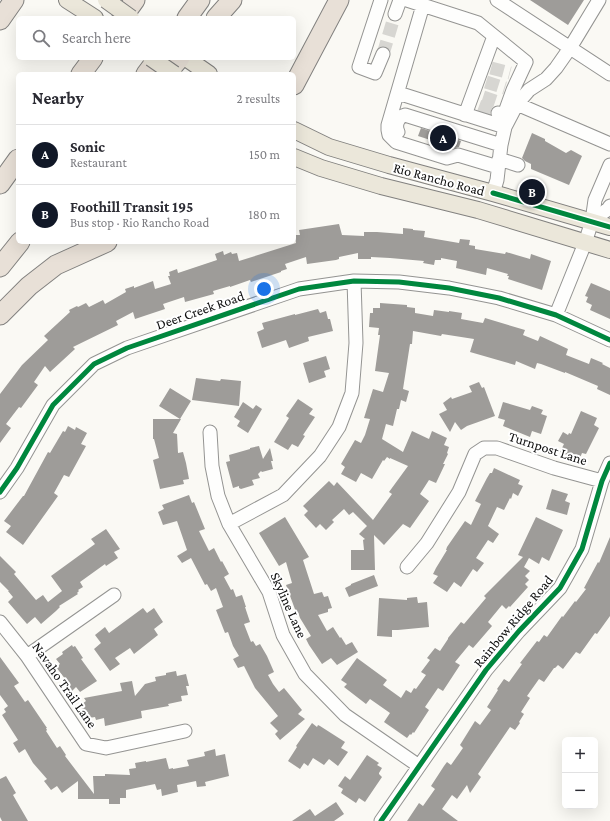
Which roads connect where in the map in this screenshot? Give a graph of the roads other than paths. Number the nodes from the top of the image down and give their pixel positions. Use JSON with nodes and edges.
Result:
{"nodes":[{"id":1,"x":14,"y":0,"type":"edge"},
{"id":2,"x":67,"y":0,"type":"edge"},
{"id":3,"x":106,"y":0,"type":"edge"},
{"id":4,"x":135,"y":0,"type":"edge"},
{"id":5,"x":200,"y":0,"type":"edge"},
{"id":6,"x":232,"y":0,"type":"edge"},
{"id":7,"x":339,"y":0,"type":"edge"},
{"id":8,"x":381,"y":0,"type":"edge"},
{"id":9,"x":400,"y":0,"type":"edge"},
{"id":10,"x":407,"y":0,"type":"edge"},
{"id":11,"x":497,"y":0,"type":"edge"},
{"id":12,"x":599,"y":0,"type":"edge"},
{"id":13,"x":423,"y":5,"type":"junction"},
{"id":14,"x":396,"y":14,"type":"tunnel mouth"},
{"id":15,"x":91,"y":16,"type":"edge"},
{"id":16,"x":123,"y":16,"type":"edge"},
{"id":17,"x":128,"y":16,"type":"edge"},
{"id":18,"x":188,"y":16,"type":"edge"},
{"id":19,"x":218,"y":16,"type":"edge"},
{"id":20,"x":0,"y":20,"type":"edge"},
{"id":21,"x":494,"y":36,"type":"junction"},
{"id":22,"x":570,"y":48,"type":"junction"},
{"id":23,"x":383,"y":54,"type":"tunnel mouth"},
{"id":24,"x":92,"y":60,"type":"edge"},
{"id":25,"x":154,"y":60,"type":"edge"},
{"id":26,"x":156,"y":60,"type":"edge"},
{"id":27,"x":187,"y":60,"type":"edge"},
{"id":28,"x":82,"y":72,"type":"edge"},
{"id":29,"x":148,"y":72,"type":"edge"},
{"id":30,"x":169,"y":72,"type":"edge"},
{"id":31,"x":171,"y":72,"type":"edge"},
{"id":32,"x":206,"y":72,"type":"edge"},
{"id":33,"x":610,"y":74,"type":"edge"},
{"id":34,"x":296,"y":81,"type":"edge"},
{"id":35,"x":398,"y":93,"type":"junction"},
{"id":36,"x":474,"y":103,"type":"junction"},
{"id":37,"x":506,"y":106,"type":"junction"},
{"id":38,"x":505,"y":127,"type":"junction"},
{"id":39,"x":296,"y":131,"type":"edge"},
{"id":40,"x":610,"y":144,"type":"edge"},
{"id":41,"x":501,"y":145,"type":"junction"},
{"id":42,"x":458,"y":156,"type":"junction"},
{"id":43,"x":296,"y":158,"type":"edge"},
{"id":44,"x":16,"y":162,"type":"edge"},
{"id":45,"x":499,"y":163,"type":"junction"},
{"id":46,"x":518,"y":165,"type":"dead end"},
{"id":47,"x":610,"y":165,"type":"edge"},
{"id":48,"x":0,"y":184,"type":"edge"},
{"id":49,"x":493,"y":193,"type":"junction"},
{"id":50,"x":610,"y":206,"type":"edge"},
{"id":51,"x":592,"y":221,"type":"junction"},
{"id":52,"x":610,"y":227,"type":"edge"},
{"id":53,"x":585,"y":242,"type":"junction"},
{"id":54,"x":18,"y":244,"type":"edge"},
{"id":55,"x":103,"y":244,"type":"edge"},
{"id":56,"x":610,"y":250,"type":"edge"},
{"id":57,"x":0,"y":267,"type":"edge"},
{"id":58,"x":354,"y":281,"type":"junction"},
{"id":59,"x":0,"y":315,"type":"edge"},
{"id":60,"x":556,"y":315,"type":"junction"},
{"id":61,"x":610,"y":340,"type":"edge"},
{"id":62,"x":210,"y":432,"type":"dead end"},
{"id":63,"x":610,"y":463,"type":"edge"},
{"id":64,"x":602,"y":481,"type":"junction"},
{"id":65,"x":0,"y":492,"type":"edge"},
{"id":66,"x":229,"y":524,"type":"junction"},
{"id":67,"x":407,"y":566,"type":"dead end"},
{"id":68,"x":114,"y":595,"type":"dead end"},
{"id":69,"x":0,"y":622,"type":"edge"},
{"id":70,"x":27,"y":656,"type":"junction"},
{"id":71,"x":185,"y":731,"type":"dead end"},
{"id":72,"x":419,"y":766,"type":"junction"},
{"id":73,"x":381,"y":821,"type":"edge"}],
"edges":[{"from":1,"to":20,"type":"highway"},
{"from":2,"to":15,"type":"main road"},
{"from":3,"to":17,"type":"main road","bridge":true},
{"from":4,"to":16,"type":"highway"},
{"from":5,"to":18,"type":"highway"},
{"from":6,"to":19,"type":"highway"},
{"from":7,"to":34,"type":"highway"},
{"from":8,"to":23,"type":"street"},
{"from":9,"to":14,"type":"street"},
{"from":10,"to":13,"type":"street"},
{"from":11,"to":22,"type":"street"},
{"from":12,"to":22,"type":"street"},
{"from":13,"to":21,"type":"street"},
{"from":13,"to":35,"type":"street"},
{"from":21,"to":36,"type":"street"},
{"from":21,"to":37,"type":"street"},
{"from":22,"to":33,"type":"street"},
{"from":22,"to":37,"type":"street"},
{"from":24,"to":28,"type":"highway"},
{"from":25,"to":31,"type":"main road","bridge":true},
{"from":26,"to":29,"type":"highway"},
{"from":27,"to":30,"type":"highway"},
{"from":27,"to":32,"type":"main road"},
{"from":35,"to":36,"type":"street"},
{"from":35,"to":42,"type":"street"},
{"from":36,"to":38,"type":"street"},
{"from":37,"to":38,"type":"street"},
{"from":37,"to":40,"type":"street"},
{"from":38,"to":41,"type":"street"},
{"from":39,"to":49,"type":"main road","name":"Rio Rancho Road"},
{"from":41,"to":42,"type":"street"},
{"from":41,"to":45,"type":"street"},
{"from":42,"to":45,"type":"street"},
{"from":43,"to":53,"type":"main road","name":"Rio Rancho Road"},
{"from":44,"to":48,"type":"highway"},
{"from":45,"to":46,"type":"street"},
{"from":45,"to":49,"type":"street"},
{"from":47,"to":51,"type":"street"},
{"from":49,"to":51,"type":"main road","name":"Rio Rancho Road"},
{"from":50,"to":51,"type":"street"},
{"from":51,"to":52,"type":"main road","name":"Rio Rancho Road"},
{"from":51,"to":53,"type":"street"},
{"from":53,"to":56,"type":"main road","name":"Rio Rancho Road"},
{"from":53,"to":60,"type":"street"},
{"from":54,"to":57,"type":"highway"},
{"from":55,"to":59,"type":"highway"},
{"from":58,"to":60,"type":"street","name":"Deer Creek Road"},
{"from":58,"to":65,"type":"street","name":"Deer Creek Road"},
{"from":58,"to":66,"type":"street"},
{"from":60,"to":61,"type":"street","name":"Deer Creek Road"},
{"from":62,"to":66,"type":"street","name":"Skyline Lane"},
{"from":63,"to":64,"type":"street","name":"Rainbow Ridge Road"},
{"from":64,"to":67,"type":"street","name":"Turnpost Lane"},
{"from":64,"to":72,"type":"street","name":"Rainbow Ridge Road"},
{"from":66,"to":72,"type":"street","name":"Skyline Lane"},
{"from":68,"to":70,"type":"street"},
{"from":69,"to":70,"type":"street","name":"Navaho Trail Lane"},
{"from":70,"to":71,"type":"street","name":"Navaho Trail Lane"},
{"from":72,"to":73,"type":"street","name":"Rainbow Ridge Road"}]}
